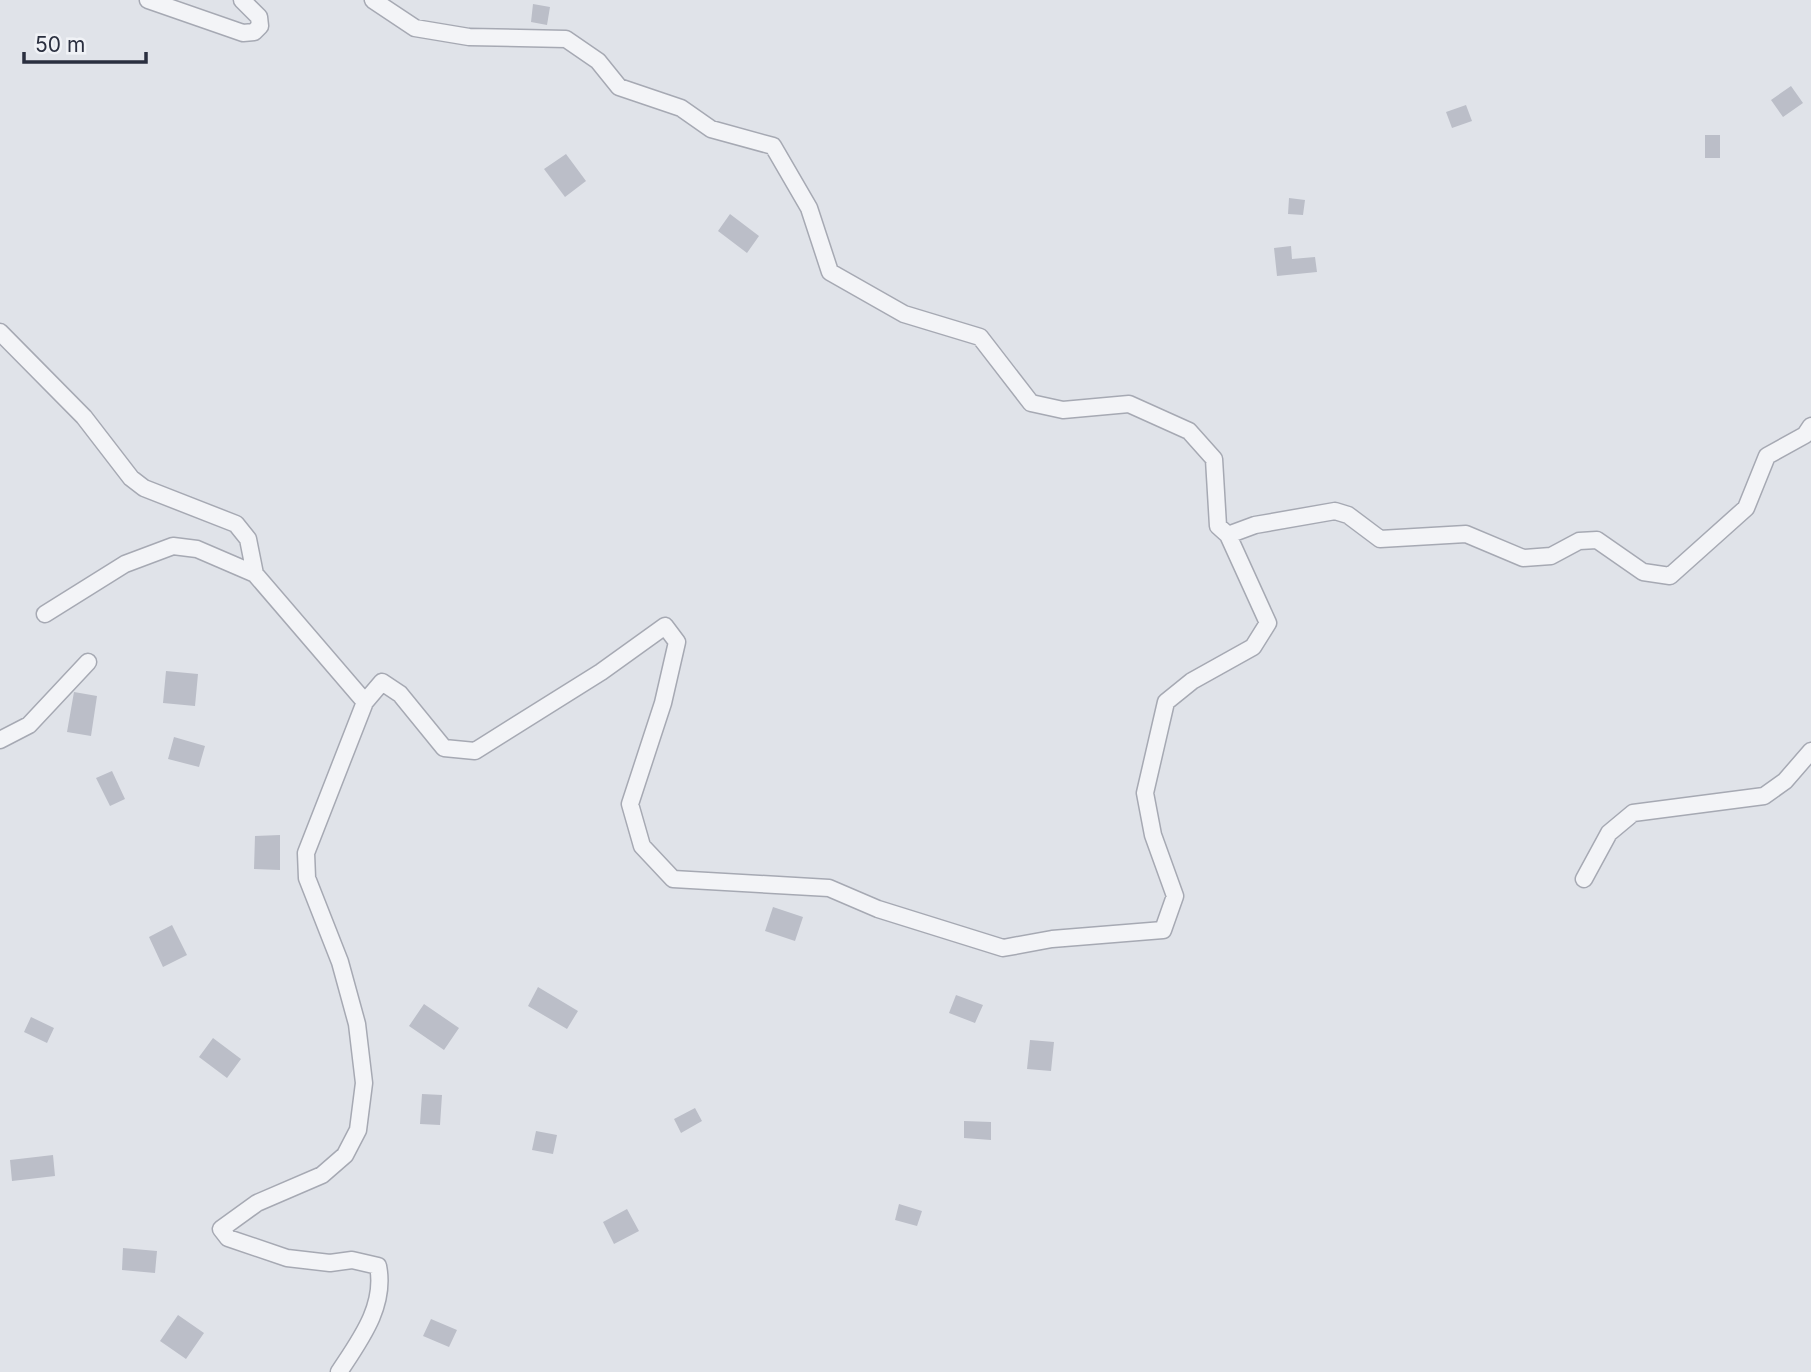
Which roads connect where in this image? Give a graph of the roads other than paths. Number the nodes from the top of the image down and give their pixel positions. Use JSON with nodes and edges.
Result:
{"nodes":[{"id":1,"x":148,"y":0,"type":"edge"},
{"id":2,"x":242,"y":0,"type":"edge"},
{"id":3,"x":373,"y":0,"type":"edge"},
{"id":4,"x":0,"y":332,"type":"edge"},
{"id":5,"x":1811,"y":426,"type":"edge"},
{"id":6,"x":1228,"y":535,"type":"junction"},
{"id":7,"x":255,"y":574,"type":"junction"},
{"id":8,"x":45,"y":614,"type":"dead end"},
{"id":9,"x":88,"y":662,"type":"dead end"},
{"id":10,"x":365,"y":702,"type":"junction"},
{"id":11,"x":0,"y":740,"type":"edge"},
{"id":12,"x":1811,"y":751,"type":"edge"},
{"id":13,"x":1584,"y":878,"type":"dead end"},
{"id":14,"x":339,"y":1372,"type":"edge"}],
"edges":[{"from":1,"to":2,"type":"street"},
{"from":3,"to":6,"type":"street"},
{"from":4,"to":7,"type":"street"},
{"from":5,"to":6,"type":"street"},
{"from":6,"to":10,"type":"street"},
{"from":7,"to":8,"type":"street"},
{"from":7,"to":10,"type":"street"},
{"from":9,"to":11,"type":"street"},
{"from":10,"to":14,"type":"street"},
{"from":12,"to":13,"type":"street"}]}
